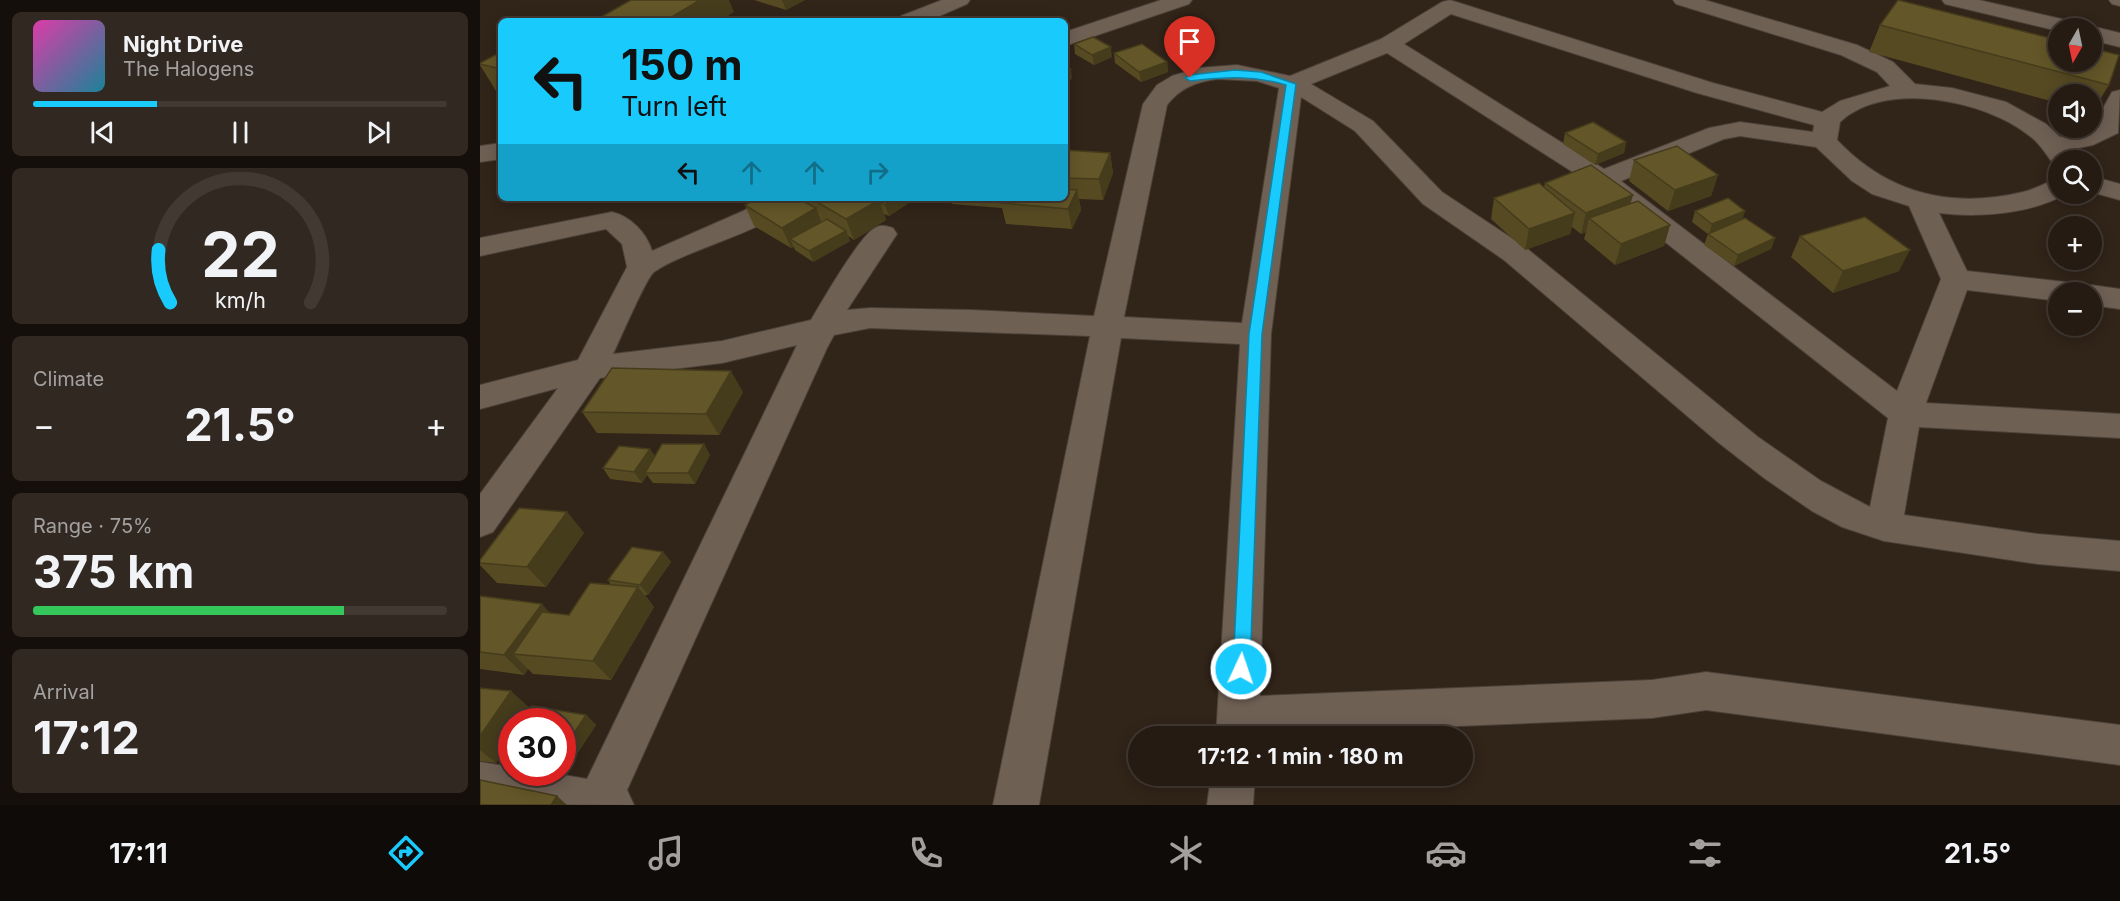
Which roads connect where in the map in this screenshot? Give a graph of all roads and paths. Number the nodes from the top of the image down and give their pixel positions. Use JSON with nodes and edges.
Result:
{"nodes":[{"id":1,"x":960,"y":0,"type":"edge"},
{"id":2,"x":1182,"y":0,"type":"edge"},
{"id":3,"x":1683,"y":0,"type":"edge"},
{"id":4,"x":1952,"y":0,"type":"edge"},
{"id":5,"x":1441,"y":2,"type":"edge"},
{"id":6,"x":916,"y":18,"type":"edge"},
{"id":7,"x":2048,"y":23,"type":"edge"},
{"id":8,"x":2102,"y":36,"type":"edge"},
{"id":9,"x":1068,"y":38,"type":"edge"},
{"id":10,"x":2120,"y":40,"type":"edge"},
{"id":11,"x":1389,"y":44,"type":"junction"},
{"id":12,"x":1291,"y":84,"type":"junction"},
{"id":13,"x":1908,"y":91,"type":"junction"},
{"id":14,"x":2120,"y":96,"type":"edge"},
{"id":15,"x":1826,"y":131,"type":"junction"},
{"id":16,"x":2056,"y":150,"type":"edge"},
{"id":17,"x":2065,"y":150,"type":"edge"},
{"id":18,"x":498,"y":151,"type":"edge"},
{"id":19,"x":480,"y":154,"type":"edge"},
{"id":20,"x":1602,"y":179,"type":"junction"},
{"id":21,"x":2102,"y":187,"type":"edge"},
{"id":22,"x":2048,"y":190,"type":"edge"},
{"id":23,"x":2120,"y":192,"type":"edge"},
{"id":24,"x":779,"y":201,"type":"edge"},
{"id":25,"x":1921,"y":203,"type":"junction"},
{"id":26,"x":609,"y":209,"type":"edge"},
{"id":27,"x":883,"y":234,"type":"dead end"},
{"id":28,"x":480,"y":247,"type":"edge"},
{"id":29,"x":641,"y":267,"type":"junction"},
{"id":30,"x":1956,"y":279,"type":"junction"},
{"id":31,"x":2048,"y":290,"type":"edge"},
{"id":32,"x":2102,"y":297,"type":"edge"},
{"id":33,"x":2120,"y":299,"type":"edge"},
{"id":34,"x":823,"y":326,"type":"junction"},
{"id":35,"x":1107,"y":327,"type":"junction"},
{"id":36,"x":1256,"y":334,"type":"junction"},
{"id":37,"x":590,"y":368,"type":"junction"},
{"id":38,"x":480,"y":397,"type":"edge"},
{"id":39,"x":1905,"y":414,"type":"junction"},
{"id":40,"x":2120,"y":426,"type":"edge"},
{"id":41,"x":480,"y":522,"type":"edge"},
{"id":42,"x":1884,"y":526,"type":"junction"},
{"id":43,"x":2120,"y":556,"type":"edge"},
{"id":44,"x":1238,"y":726,"type":"edge"},
{"id":45,"x":1253,"y":726,"type":"edge"},
{"id":46,"x":2120,"y":745,"type":"edge"},
{"id":47,"x":480,"y":783,"type":"edge"},
{"id":48,"x":1232,"y":786,"type":"edge"},
{"id":49,"x":603,"y":804,"type":"edge"},
{"id":50,"x":1016,"y":805,"type":"edge"},
{"id":51,"x":1230,"y":805,"type":"edge"}],
"edges":[{"from":1,"to":6,"type":"street"},
{"from":2,"to":9,"type":"street"},
{"from":3,"to":13,"type":"street"},
{"from":4,"to":7,"type":"street"},
{"from":5,"to":11,"type":"street"},
{"from":5,"to":15,"type":"street"},
{"from":8,"to":10,"type":"street"},
{"from":11,"to":12,"type":"street"},
{"from":11,"to":20,"type":"street"},
{"from":12,"to":35,"type":"street"},
{"from":12,"to":36,"type":"street"},
{"from":12,"to":42,"type":"street"},
{"from":13,"to":15,"type":"street"},
{"from":13,"to":16,"type":"street"},
{"from":14,"to":17,"type":"street"},
{"from":15,"to":20,"type":"street"},
{"from":15,"to":25,"type":"street"},
{"from":18,"to":19,"type":"street"},
{"from":20,"to":39,"type":"street"},
{"from":21,"to":23,"type":"street"},
{"from":22,"to":25,"type":"street"},
{"from":24,"to":29,"type":"street"},
{"from":25,"to":30,"type":"street"},
{"from":26,"to":28,"type":"street"},
{"from":26,"to":29,"type":"street"},
{"from":27,"to":34,"type":"street"},
{"from":29,"to":37,"type":"street"},
{"from":30,"to":31,"type":"street"},
{"from":30,"to":39,"type":"street"},
{"from":32,"to":33,"type":"street"},
{"from":34,"to":35,"type":"street"},
{"from":34,"to":37,"type":"street"},
{"from":34,"to":49,"type":"street"},
{"from":35,"to":36,"type":"street"},
{"from":35,"to":50,"type":"street"},
{"from":36,"to":44,"type":"street"},
{"from":37,"to":38,"type":"street"},
{"from":37,"to":41,"type":"street"},
{"from":39,"to":40,"type":"street"},
{"from":39,"to":42,"type":"street"},
{"from":42,"to":43,"type":"street"},
{"from":45,"to":46,"type":"street"},
{"from":47,"to":49,"type":"street"},
{"from":48,"to":51,"type":"street"}]}
